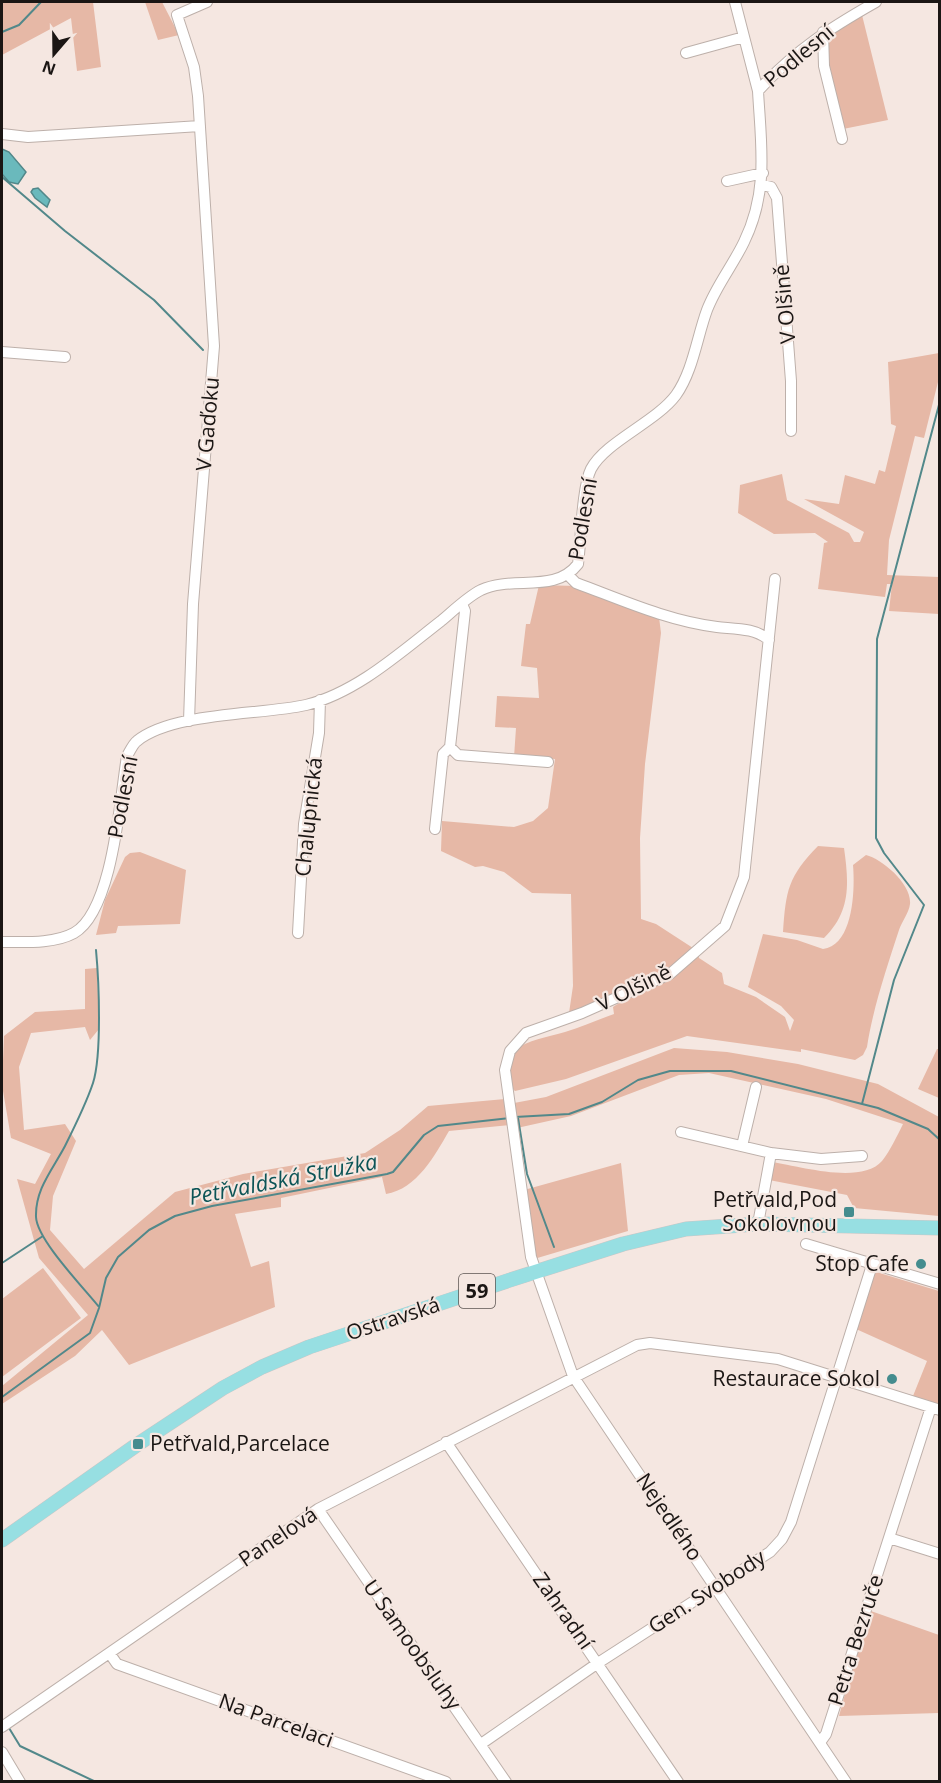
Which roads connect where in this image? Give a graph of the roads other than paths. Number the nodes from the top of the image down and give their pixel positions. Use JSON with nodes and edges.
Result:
{"nodes":[{"id":1,"x":207,"y":2,"type":"edge"},
{"id":2,"x":735,"y":2,"type":"edge"},
{"id":3,"x":876,"y":2,"type":"edge"},
{"id":4,"x":823,"y":32,"type":"junction"},
{"id":5,"x":744,"y":37,"type":"junction"},
{"id":6,"x":686,"y":53,"type":"dead end"},
{"id":7,"x":758,"y":91,"type":"junction"},
{"id":8,"x":200,"y":126,"type":"junction"},
{"id":9,"x":2,"y":134,"type":"edge"},
{"id":10,"x":842,"y":139,"type":"dead end"},
{"id":11,"x":763,"y":173,"type":"junction"},
{"id":12,"x":728,"y":181,"type":"dead end"},
{"id":13,"x":762,"y":185,"type":"junction"},
{"id":14,"x":2,"y":352,"type":"edge"},
{"id":15,"x":65,"y":357,"type":"dead end"},
{"id":16,"x":791,"y":431,"type":"dead end"},
{"id":17,"x":569,"y":576,"type":"junction"},
{"id":18,"x":775,"y":579,"type":"dead end"},
{"id":19,"x":462,"y":604,"type":"junction"},
{"id":20,"x":769,"y":640,"type":"junction"},
{"id":21,"x":320,"y":700,"type":"junction"},
{"id":22,"x":189,"y":722,"type":"junction"},
{"id":23,"x":450,"y":747,"type":"junction"},
{"id":24,"x":548,"y":762,"type":"dead end"},
{"id":25,"x":435,"y":829,"type":"dead end"},
{"id":26,"x":298,"y":933,"type":"dead end"},
{"id":27,"x":2,"y":942,"type":"edge"},
{"id":28,"x":756,"y":1087,"type":"dead end"},
{"id":29,"x":681,"y":1132,"type":"dead end"},
{"id":30,"x":742,"y":1146,"type":"junction"},
{"id":31,"x":771,"y":1154,"type":"junction"},
{"id":32,"x":862,"y":1156,"type":"dead end"},
{"id":33,"x":758,"y":1224,"type":"junction"},
{"id":34,"x":939,"y":1228,"type":"edge"},
{"id":35,"x":806,"y":1244,"type":"dead end"},
{"id":36,"x":872,"y":1265,"type":"junction"},
{"id":37,"x":536,"y":1272,"type":"junction"},
{"id":38,"x":939,"y":1284,"type":"edge"},
{"id":39,"x":573,"y":1376,"type":"junction"},
{"id":40,"x":836,"y":1377,"type":"junction"},
{"id":41,"x":935,"y":1409,"type":"edge"},
{"id":42,"x":446,"y":1442,"type":"junction"},
{"id":43,"x":318,"y":1509,"type":"junction"},
{"id":44,"x":889,"y":1538,"type":"junction"},
{"id":45,"x":2,"y":1540,"type":"edge"},
{"id":46,"x":939,"y":1554,"type":"edge"},
{"id":47,"x":715,"y":1585,"type":"junction"},
{"id":48,"x":110,"y":1654,"type":"junction"},
{"id":49,"x":598,"y":1663,"type":"junction"},
{"id":50,"x":2,"y":1727,"type":"edge"},
{"id":51,"x":821,"y":1741,"type":"junction"},
{"id":52,"x":481,"y":1744,"type":"junction"},
{"id":53,"x":2,"y":1752,"type":"edge"},
{"id":54,"x":506,"y":1781,"type":"edge"},
{"id":55,"x":20,"y":1782,"type":"edge"},
{"id":56,"x":446,"y":1782,"type":"edge"},
{"id":57,"x":678,"y":1782,"type":"edge"},
{"id":58,"x":846,"y":1782,"type":"edge"}],
"edges":[{"from":1,"to":8,"type":"street","name":"V Gaďoku"},
{"from":2,"to":5,"type":"street"},
{"from":3,"to":4,"type":"street","name":"Podlesní"},
{"from":4,"to":7,"type":"street","name":"Podlesní"},
{"from":4,"to":10,"type":"street"},
{"from":5,"to":6,"type":"street"},
{"from":5,"to":7,"type":"street"},
{"from":7,"to":11,"type":"street","name":"Podlesní"},
{"from":8,"to":9,"type":"street"},
{"from":8,"to":22,"type":"street","name":"V Gaďoku"},
{"from":11,"to":12,"type":"street"},
{"from":11,"to":13,"type":"street","name":"Podlesní"},
{"from":13,"to":16,"type":"street","name":"V Olšině"},
{"from":13,"to":17,"type":"street","name":"Podlesní"},
{"from":14,"to":15,"type":"street"},
{"from":17,"to":19,"type":"street","name":"Podlesní"},
{"from":17,"to":20,"type":"street"},
{"from":18,"to":20,"type":"street","name":"V Olšině"},
{"from":19,"to":21,"type":"street","name":"Podlesní"},
{"from":19,"to":23,"type":"street"},
{"from":20,"to":37,"type":"street","name":"V Olšině"},
{"from":21,"to":22,"type":"street","name":"Podlesní"},
{"from":21,"to":26,"type":"street","name":"Chalupnická"},
{"from":22,"to":27,"type":"street","name":"Podlesní"},
{"from":23,"to":24,"type":"street"},
{"from":23,"to":25,"type":"street"},
{"from":28,"to":30,"type":"street"},
{"from":29,"to":30,"type":"street"},
{"from":30,"to":31,"type":"street"},
{"from":31,"to":32,"type":"street"},
{"from":31,"to":33,"type":"street"},
{"from":33,"to":34,"type":"main road","name":"Ostravská","number":"59"},
{"from":33,"to":37,"type":"main road","name":"Ostravská","number":"59"},
{"from":35,"to":36,"type":"street"},
{"from":36,"to":38,"type":"street"},
{"from":36,"to":40,"type":"street","name":"Gen. Svobody"},
{"from":37,"to":39,"type":"street","name":"Nejedlého"},
{"from":37,"to":45,"type":"main road","name":"Ostravská","number":"59"},
{"from":39,"to":40,"type":"street","name":"Panelová"},
{"from":39,"to":42,"type":"street","name":"Panelová"},
{"from":39,"to":47,"type":"street","name":"Nejedlého"},
{"from":40,"to":41,"type":"street","name":"Panelová"},
{"from":40,"to":47,"type":"street","name":"Gen. Svobody"},
{"from":41,"to":44,"type":"street","name":"Petra Bezruče"},
{"from":42,"to":43,"type":"street","name":"Panelová"},
{"from":42,"to":49,"type":"street","name":"Zahradní"},
{"from":43,"to":48,"type":"street","name":"Panelová"},
{"from":43,"to":52,"type":"street","name":"U Samoobsluhy"},
{"from":44,"to":46,"type":"street"},
{"from":44,"to":51,"type":"street","name":"Petra Bezruče"},
{"from":47,"to":49,"type":"street","name":"Gen. Svobody"},
{"from":47,"to":51,"type":"street","name":"Nejedlého"},
{"from":48,"to":50,"type":"street","name":"Panelová"},
{"from":48,"to":56,"type":"street","name":"Na Parcelaci"},
{"from":49,"to":52,"type":"street","name":"Gen. Svobody"},
{"from":49,"to":57,"type":"street","name":"Zahradní"},
{"from":51,"to":58,"type":"street","name":"Nejedlého"},
{"from":52,"to":54,"type":"street","name":"U Samoobsluhy"},
{"from":53,"to":55,"type":"street"}]}
